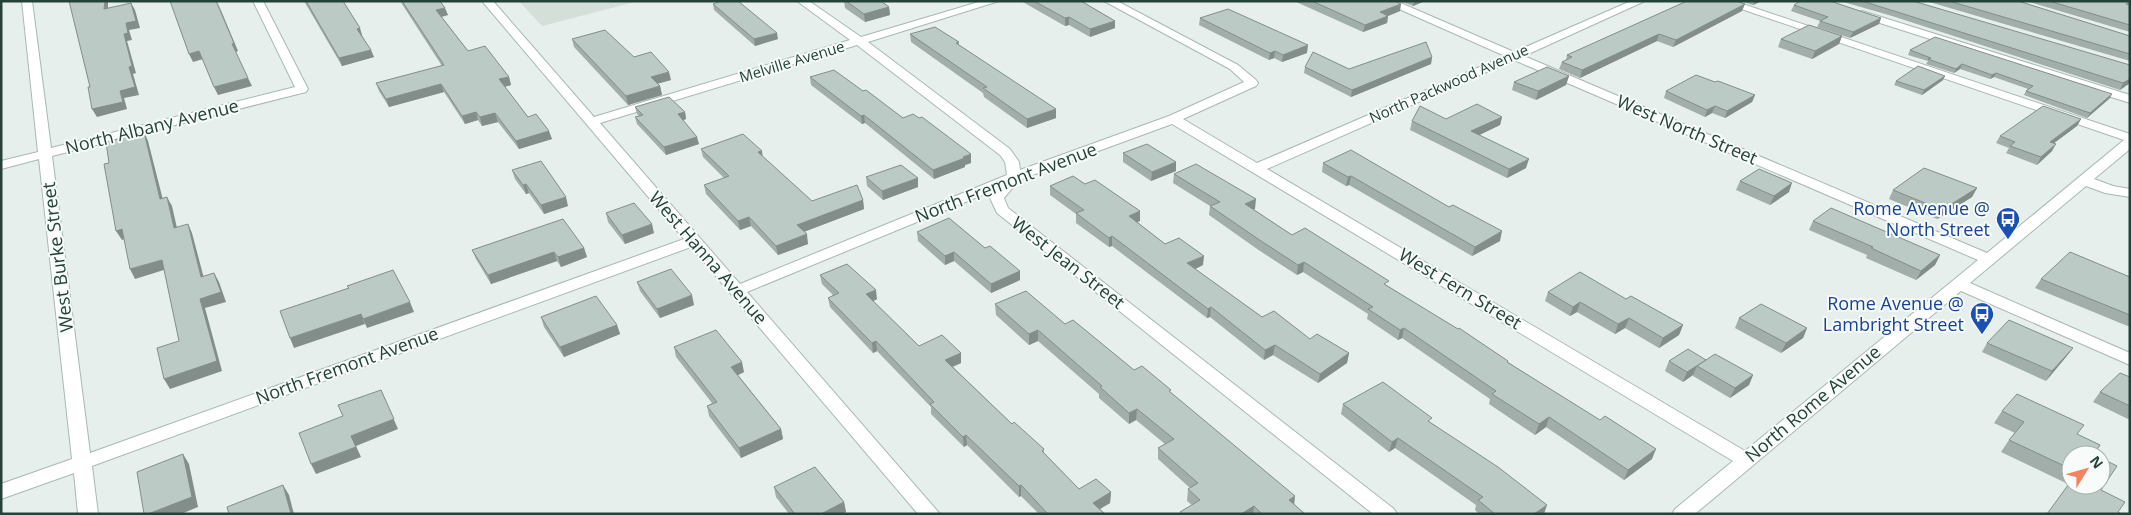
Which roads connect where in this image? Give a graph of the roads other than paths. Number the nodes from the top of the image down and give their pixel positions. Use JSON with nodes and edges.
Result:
{"nodes":[{"id":1,"x":27,"y":1,"type":"edge"},
{"id":2,"x":258,"y":1,"type":"edge"},
{"id":3,"x":487,"y":1,"type":"edge"},
{"id":4,"x":802,"y":1,"type":"edge"},
{"id":5,"x":994,"y":1,"type":"edge"},
{"id":6,"x":1109,"y":1,"type":"edge"},
{"id":7,"x":1386,"y":1,"type":"edge"},
{"id":8,"x":1640,"y":1,"type":"edge"},
{"id":9,"x":1723,"y":1,"type":"edge"},
{"id":10,"x":1847,"y":9,"type":"edge"},
{"id":11,"x":860,"y":42,"type":"junction"},
{"id":12,"x":1514,"y":56,"type":"junction"},
{"id":13,"x":2130,"y":99,"type":"edge"},
{"id":14,"x":1173,"y":119,"type":"junction"},
{"id":15,"x":590,"y":122,"type":"junction"},
{"id":16,"x":2130,"y":140,"type":"edge"},
{"id":17,"x":45,"y":154,"type":"junction"},
{"id":18,"x":1,"y":166,"type":"edge"},
{"id":19,"x":1258,"y":168,"type":"junction"},
{"id":20,"x":1014,"y":177,"type":"junction"},
{"id":21,"x":2083,"y":180,"type":"junction"},
{"id":22,"x":2130,"y":194,"type":"edge"},
{"id":23,"x":693,"y":241,"type":"junction"},
{"id":24,"x":1988,"y":259,"type":"junction"},
{"id":25,"x":1958,"y":284,"type":"junction"},
{"id":26,"x":736,"y":290,"type":"junction"},
{"id":27,"x":2130,"y":360,"type":"edge"},
{"id":28,"x":1746,"y":460,"type":"junction"},
{"id":29,"x":82,"y":462,"type":"junction"},
{"id":30,"x":1,"y":492,"type":"edge"},
{"id":31,"x":88,"y":514,"type":"edge"},
{"id":32,"x":930,"y":514,"type":"edge"},
{"id":33,"x":1387,"y":514,"type":"edge"},
{"id":34,"x":1682,"y":514,"type":"edge"}],
"edges":[{"from":1,"to":17,"type":"street","name":"West Burke Street"},
{"from":2,"to":17,"type":"street","name":"North Albany Avenue"},
{"from":3,"to":15,"type":"street","name":"West Hanna Avenue"},
{"from":4,"to":11,"type":"street"},
{"from":5,"to":11,"type":"street","name":"Melville Avenue"},
{"from":6,"to":14,"type":"street","name":"North Fremont Avenue"},
{"from":7,"to":12,"type":"street","name":"West North Street"},
{"from":8,"to":12,"type":"street","name":"North Packwood Avenue"},
{"from":9,"to":16,"type":"street"},
{"from":10,"to":13,"type":"street"},
{"from":11,"to":15,"type":"street","name":"Melville Avenue"},
{"from":11,"to":20,"type":"street"},
{"from":12,"to":19,"type":"street","name":"North Packwood Avenue"},
{"from":12,"to":24,"type":"street","name":"West North Street"},
{"from":14,"to":19,"type":"street","name":"West Fern Street"},
{"from":14,"to":20,"type":"street","name":"North Fremont Avenue"},
{"from":15,"to":23,"type":"street","name":"West Hanna Avenue"},
{"from":16,"to":21,"type":"street","name":"North Rome Avenue"},
{"from":17,"to":18,"type":"street","name":"North Albany Avenue"},
{"from":17,"to":29,"type":"street","name":"West Burke Street"},
{"from":19,"to":28,"type":"street","name":"West Fern Street"},
{"from":20,"to":26,"type":"street","name":"North Fremont Avenue"},
{"from":20,"to":33,"type":"street","name":"West Jean Street"},
{"from":21,"to":22,"type":"street"},
{"from":21,"to":24,"type":"street","name":"North Rome Avenue"},
{"from":23,"to":26,"type":"street","name":"West Hanna Avenue"},
{"from":23,"to":29,"type":"street","name":"North Fremont Avenue"},
{"from":24,"to":25,"type":"street","name":"North Rome Avenue"},
{"from":25,"to":27,"type":"street"},
{"from":25,"to":28,"type":"street","name":"North Rome Avenue"},
{"from":26,"to":32,"type":"street","name":"West Hanna Avenue"},
{"from":28,"to":34,"type":"street","name":"North Rome Avenue"},
{"from":29,"to":30,"type":"street","name":"North Fremont Avenue"},
{"from":29,"to":31,"type":"street","name":"West Burke Street"}]}
